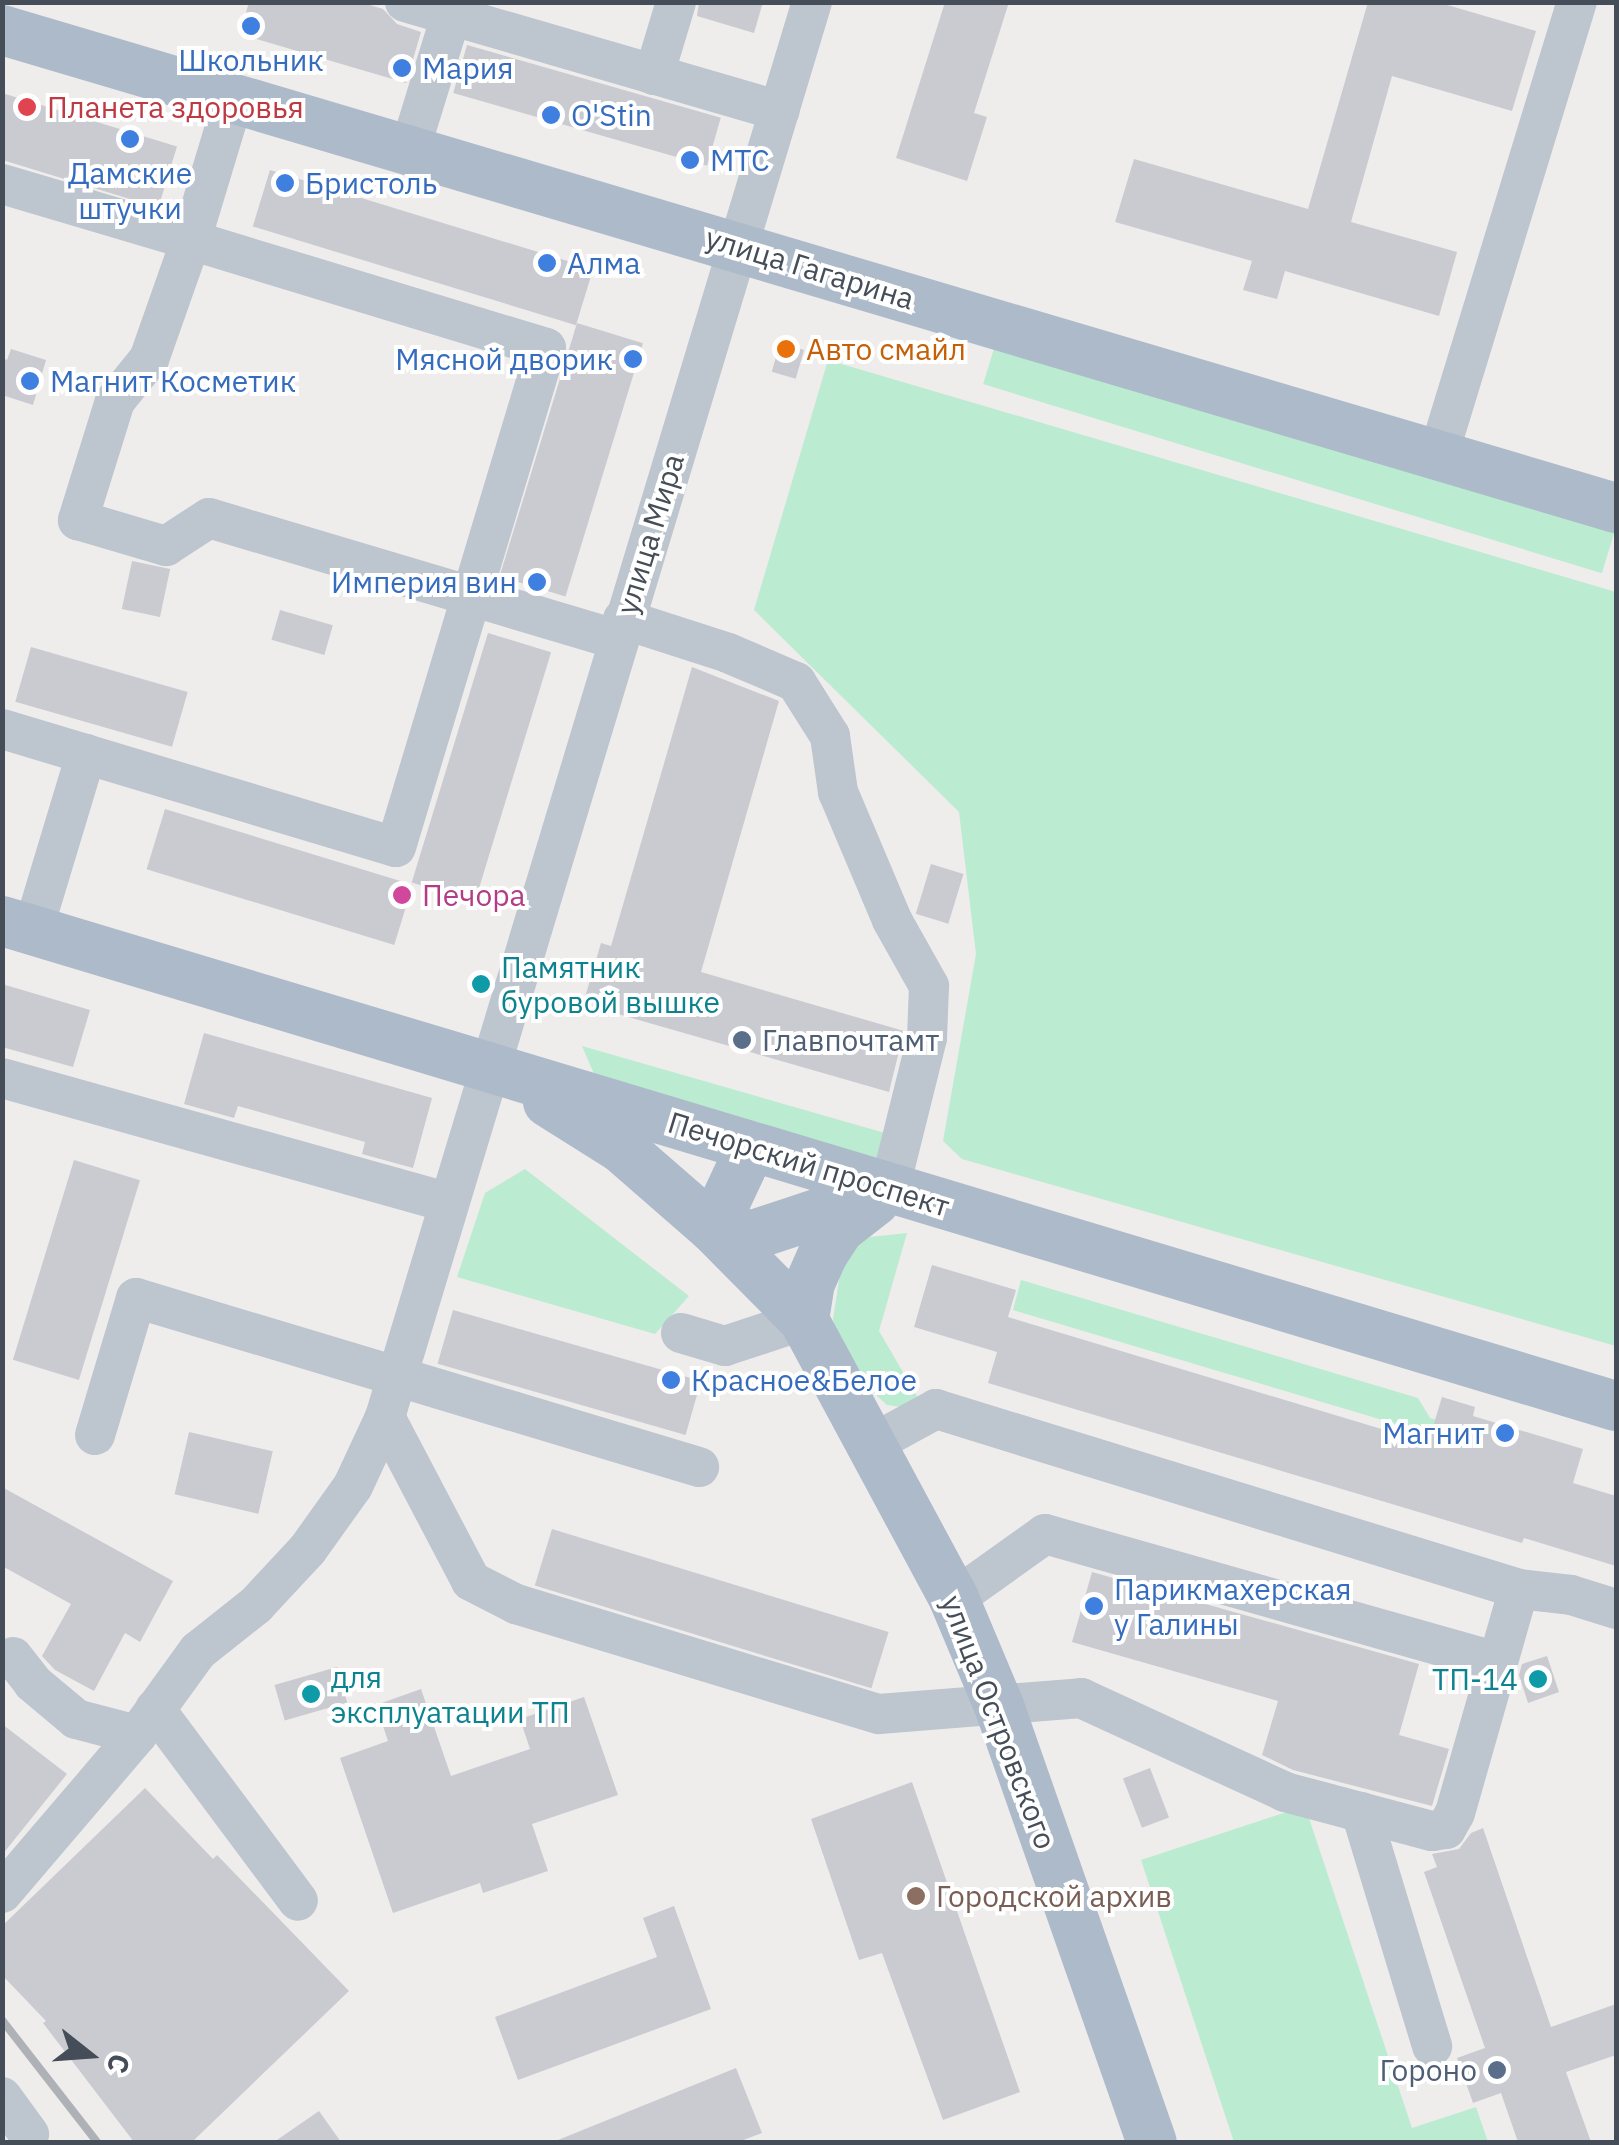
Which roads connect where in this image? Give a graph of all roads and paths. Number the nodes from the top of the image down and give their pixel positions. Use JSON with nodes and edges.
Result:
{"nodes":[{"id":1,"x":405,"y":2,"type":"edge"},
{"id":2,"x":676,"y":2,"type":"edge"},
{"id":3,"x":812,"y":2,"type":"edge"},
{"id":4,"x":1577,"y":2,"type":"edge"},
{"id":5,"x":451,"y":16,"type":"junction"},
{"id":6,"x":2,"y":30,"type":"edge"},
{"id":7,"x":654,"y":75,"type":"junction"},
{"id":8,"x":234,"y":98,"type":"junction"},
{"id":9,"x":779,"y":111,"type":"junction"},
{"id":10,"x":410,"y":149,"type":"junction"},
{"id":11,"x":2,"y":184,"type":"edge"},
{"id":12,"x":191,"y":240,"type":"junction"},
{"id":13,"x":738,"y":247,"type":"junction"},
{"id":14,"x":1438,"y":456,"type":"junction"},
{"id":15,"x":1616,"y":508,"type":"edge"},
{"id":16,"x":471,"y":596,"type":"junction"},
{"id":17,"x":620,"y":630,"type":"junction"},
{"id":18,"x":2,"y":729,"type":"edge"},
{"id":19,"x":86,"y":754,"type":"junction"},
{"id":20,"x":18,"y":925,"type":"edge"},
{"id":21,"x":489,"y":1065,"type":"junction"},
{"id":22,"x":2,"y":1078,"type":"edge"},
{"id":23,"x":733,"y":1187,"type":"junction"},
{"id":24,"x":889,"y":1190,"type":"junction"},
{"id":25,"x":449,"y":1202,"type":"junction"},
{"id":26,"x":762,"y":1232,"type":"junction"},
{"id":27,"x":804,"y":1320,"type":"junction"},
{"id":28,"x":680,"y":1334,"type":"dead end"},
{"id":29,"x":398,"y":1378,"type":"junction"},
{"id":30,"x":1616,"y":1406,"type":"edge"},
{"id":31,"x":386,"y":1417,"type":"junction"},
{"id":32,"x":95,"y":1436,"type":"dead end"},
{"id":33,"x":872,"y":1444,"type":"junction"},
{"id":34,"x":699,"y":1467,"type":"dead end"},
{"id":35,"x":1519,"y":1588,"type":"junction"},
{"id":36,"x":954,"y":1599,"type":"junction"},
{"id":37,"x":1616,"y":1609,"type":"edge"},
{"id":38,"x":12,"y":1657,"type":"dead end"},
{"id":39,"x":1498,"y":1662,"type":"junction"},
{"id":40,"x":999,"y":1706,"type":"junction"},
{"id":41,"x":146,"y":1722,"type":"junction"},
{"id":42,"x":1362,"y":1812,"type":"junction"},
{"id":43,"x":2,"y":1894,"type":"edge"},
{"id":44,"x":298,"y":1901,"type":"dead end"},
{"id":45,"x":1432,"y":2046,"type":"dead end"},
{"id":46,"x":2,"y":2097,"type":"edge"},
{"id":47,"x":29,"y":2134,"type":"dead end"},
{"id":48,"x":1152,"y":2142,"type":"edge"}],
"edges":[{"from":1,"to":5,"type":"street"},
{"from":2,"to":7,"type":"street"},
{"from":3,"to":9,"type":"street","name":"улица Мира"},
{"from":4,"to":14,"type":"street"},
{"from":5,"to":7,"type":"street"},
{"from":5,"to":10,"type":"street"},
{"from":6,"to":8,"type":"main road","name":"улица Гагарина"},
{"from":7,"to":9,"type":"street"},
{"from":8,"to":10,"type":"main road","name":"улица Гагарина"},
{"from":8,"to":12,"type":"street"},
{"from":9,"to":13,"type":"street","name":"улица Мира"},
{"from":10,"to":13,"type":"main road","name":"улица Гагарина"},
{"from":11,"to":12,"type":"street"},
{"from":12,"to":16,"type":"street"},
{"from":12,"to":16,"type":"street"},
{"from":13,"to":14,"type":"main road","name":"улица Гагарина"},
{"from":13,"to":17,"type":"street","name":"улица Мира"},
{"from":14,"to":15,"type":"main road","name":"улица Гагарина"},
{"from":16,"to":17,"type":"street"},
{"from":16,"to":19,"type":"street"},
{"from":17,"to":21,"type":"street","name":"улица Мира"},
{"from":17,"to":24,"type":"street"},
{"from":18,"to":19,"type":"street"},
{"from":19,"to":20,"type":"street"},
{"from":20,"to":21,"type":"main road","name":"Печорский проспект"},
{"from":21,"to":23,"type":"main road","name":"улица Островского"},
{"from":21,"to":23,"type":"main road","name":"Печорский проспект"},
{"from":21,"to":25,"type":"street","name":"улица Мира"},
{"from":22,"to":25,"type":"street"},
{"from":23,"to":24,"type":"main road","name":"Печорский проспект"},
{"from":23,"to":26,"type":"main road"},
{"from":23,"to":27,"type":"main road","name":"улица Островского"},
{"from":24,"to":26,"type":"main road"},
{"from":24,"to":27,"type":"main road"},
{"from":24,"to":30,"type":"main road","name":"Печорский проспект"},
{"from":25,"to":29,"type":"street","name":"улица Мира"},
{"from":26,"to":27,"type":"main road"},
{"from":27,"to":28,"type":"street"},
{"from":27,"to":33,"type":"main road","name":"улица Островского"},
{"from":29,"to":31,"type":"street","name":"улица Мира"},
{"from":29,"to":32,"type":"street"},
{"from":29,"to":34,"type":"street"},
{"from":31,"to":40,"type":"street"},
{"from":31,"to":41,"type":"street","name":"улица Мира"},
{"from":33,"to":35,"type":"street"},
{"from":33,"to":36,"type":"main road","name":"улица Островского"},
{"from":35,"to":37,"type":"street"},
{"from":35,"to":39,"type":"street"},
{"from":36,"to":39,"type":"street"},
{"from":36,"to":40,"type":"main road","name":"улица Островского"},
{"from":38,"to":41,"type":"street"},
{"from":39,"to":42,"type":"street"},
{"from":40,"to":42,"type":"street"},
{"from":40,"to":48,"type":"main road","name":"улица Островского"},
{"from":41,"to":43,"type":"street","name":"улица Мира"},
{"from":41,"to":44,"type":"street"},
{"from":42,"to":45,"type":"street"},
{"from":46,"to":47,"type":"street"}]}
